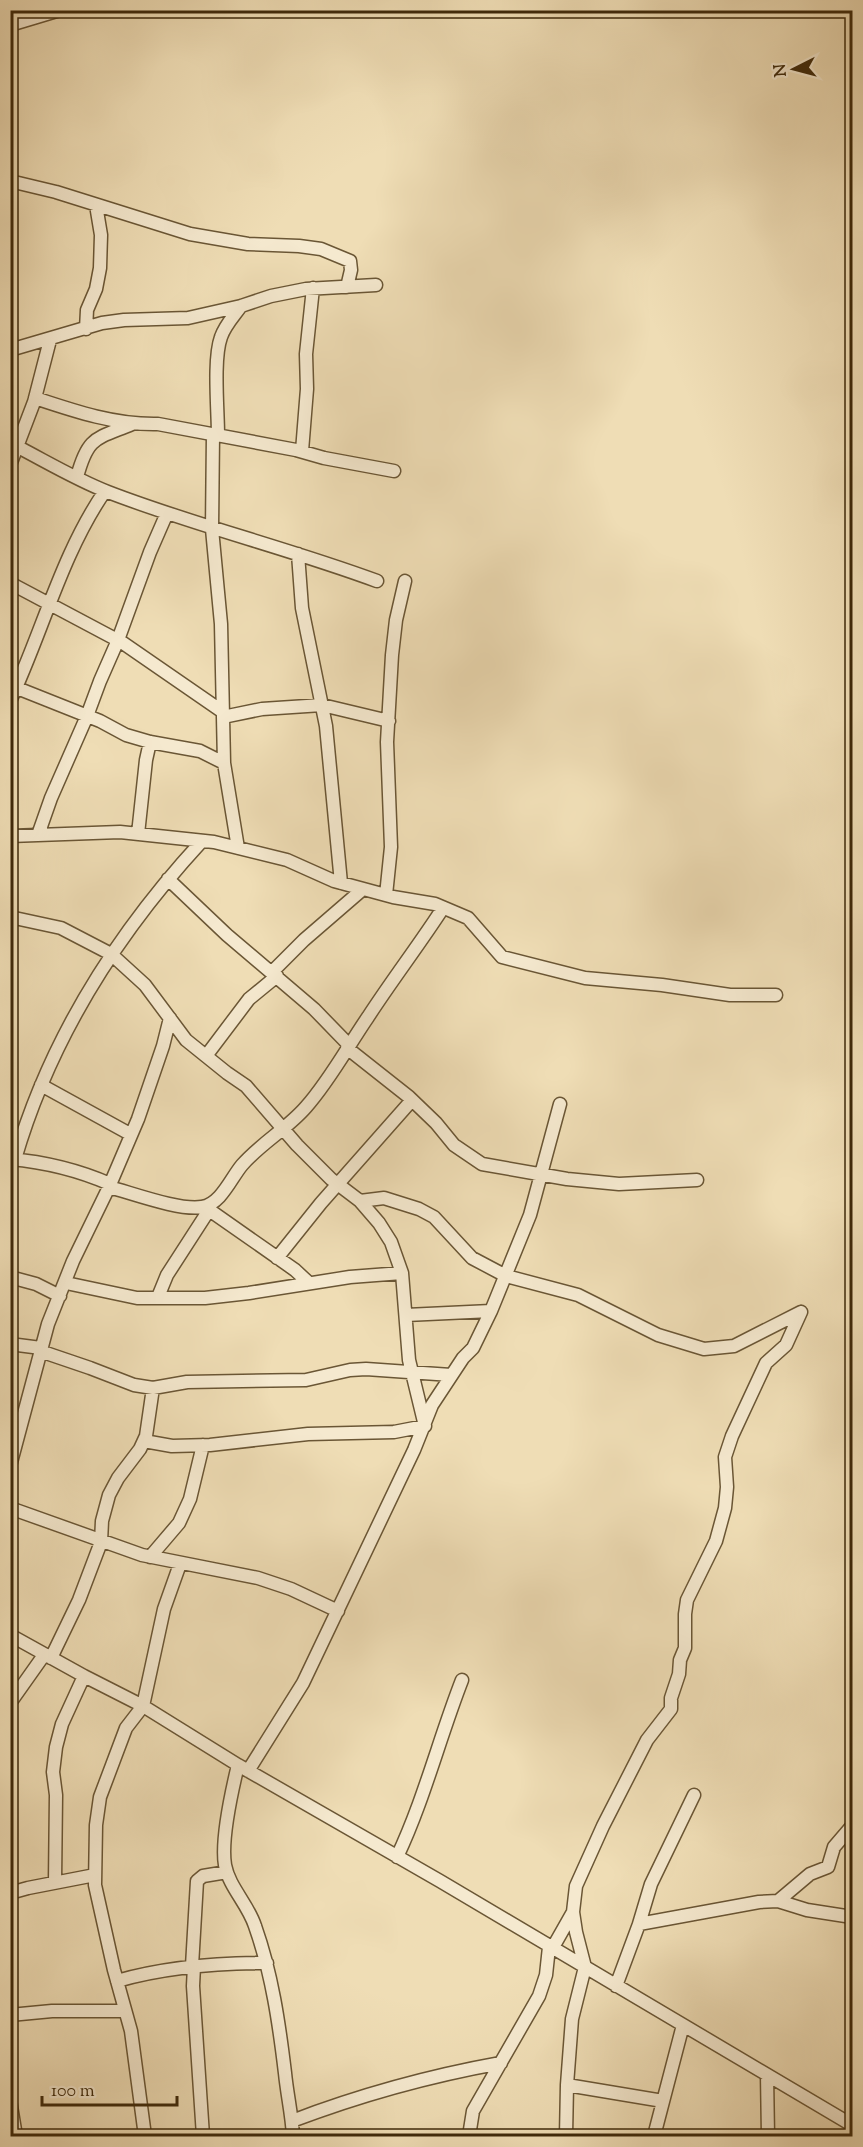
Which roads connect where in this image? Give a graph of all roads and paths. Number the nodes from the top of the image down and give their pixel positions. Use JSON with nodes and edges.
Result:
{"nodes":[{"id":1,"x":60,"y":10,"type":"edge"},
{"id":2,"x":30,"y":15,"type":"edge"},
{"id":3,"x":10,"y":26,"type":"edge"},
{"id":4,"x":10,"y":181,"type":"edge"},
{"id":5,"x":96,"y":205,"type":"junction"},
{"id":6,"x":376,"y":285,"type":"dead end"},
{"id":7,"x":347,"y":287,"type":"junction"},
{"id":8,"x":313,"y":288,"type":"junction"},
{"id":9,"x":241,"y":306,"type":"junction"},
{"id":10,"x":86,"y":329,"type":"junction"},
{"id":11,"x":50,"y":340,"type":"junction"},
{"id":12,"x":10,"y":350,"type":"edge"},
{"id":13,"x":35,"y":398,"type":"junction"},
{"id":14,"x":133,"y":423,"type":"junction"},
{"id":15,"x":215,"y":435,"type":"junction"},
{"id":16,"x":15,"y":450,"type":"edge"},
{"id":17,"x":302,"y":451,"type":"junction"},
{"id":18,"x":10,"y":465,"type":"edge"},
{"id":19,"x":394,"y":471,"type":"dead end"},
{"id":20,"x":77,"y":477,"type":"junction"},
{"id":21,"x":105,"y":491,"type":"junction"},
{"id":22,"x":167,"y":513,"type":"junction"},
{"id":23,"x":212,"y":529,"type":"junction"},
{"id":24,"x":298,"y":554,"type":"junction"},
{"id":25,"x":377,"y":581,"type":"dead end"},
{"id":26,"x":405,"y":581,"type":"dead end"},
{"id":27,"x":10,"y":583,"type":"edge"},
{"id":28,"x":50,"y":604,"type":"junction"},
{"id":29,"x":118,"y":640,"type":"junction"},
{"id":30,"x":13,"y":695,"type":"edge"},
{"id":31,"x":322,"y":705,"type":"junction"},
{"id":32,"x":223,"y":714,"type":"junction"},
{"id":33,"x":87,"y":716,"type":"junction"},
{"id":34,"x":389,"y":721,"type":"junction"},
{"id":35,"x":150,"y":742,"type":"junction"},
{"id":36,"x":224,"y":763,"type":"junction"},
{"id":37,"x":138,"y":834,"type":"junction"},
{"id":38,"x":38,"y":835,"type":"junction"},
{"id":39,"x":10,"y":836,"type":"edge"},
{"id":40,"x":202,"y":841,"type":"junction"},
{"id":41,"x":238,"y":848,"type":"junction"},
{"id":42,"x":168,"y":879,"type":"junction"},
{"id":43,"x":341,"y":883,"type":"junction"},
{"id":44,"x":363,"y":889,"type":"junction"},
{"id":45,"x":386,"y":895,"type":"junction"},
{"id":46,"x":443,"y":908,"type":"junction"},
{"id":47,"x":10,"y":917,"type":"edge"},
{"id":48,"x":111,"y":954,"type":"junction"},
{"id":49,"x":274,"y":974,"type":"junction"},
{"id":50,"x":776,"y":995,"type":"dead end"},
{"id":51,"x":170,"y":1018,"type":"junction"},
{"id":52,"x":348,"y":1047,"type":"junction"},
{"id":53,"x":206,"y":1056,"type":"junction"},
{"id":54,"x":41,"y":1084,"type":"junction"},
{"id":55,"x":412,"y":1100,"type":"junction"},
{"id":56,"x":560,"y":1104,"type":"dead end"},
{"id":57,"x":282,"y":1130,"type":"junction"},
{"id":58,"x":130,"y":1134,"type":"junction"},
{"id":59,"x":13,"y":1159,"type":"edge"},
{"id":60,"x":541,"y":1175,"type":"junction"},
{"id":61,"x":697,"y":1180,"type":"dead end"},
{"id":62,"x":338,"y":1184,"type":"junction"},
{"id":63,"x":109,"y":1186,"type":"junction"},
{"id":64,"x":360,"y":1201,"type":"junction"},
{"id":65,"x":207,"y":1209,"type":"junction"},
{"id":66,"x":277,"y":1258,"type":"junction"},
{"id":67,"x":402,"y":1273,"type":"junction"},
{"id":68,"x":506,"y":1276,"type":"junction"},
{"id":69,"x":10,"y":1277,"type":"edge"},
{"id":70,"x":66,"y":1283,"type":"junction"},
{"id":71,"x":309,"y":1283,"type":"junction"},
{"id":72,"x":60,"y":1296,"type":"junction"},
{"id":73,"x":158,"y":1297,"type":"junction"},
{"id":74,"x":491,"y":1311,"type":"junction"},
{"id":75,"x":406,"y":1315,"type":"junction"},
{"id":76,"x":10,"y":1344,"type":"edge"},
{"id":77,"x":40,"y":1350,"type":"junction"},
{"id":78,"x":411,"y":1372,"type":"junction"},
{"id":79,"x":451,"y":1375,"type":"junction"},
{"id":80,"x":153,"y":1388,"type":"junction"},
{"id":81,"x":425,"y":1426,"type":"junction"},
{"id":82,"x":144,"y":1441,"type":"junction"},
{"id":83,"x":203,"y":1445,"type":"junction"},
{"id":84,"x":10,"y":1466,"type":"edge"},
{"id":85,"x":10,"y":1508,"type":"edge"},
{"id":86,"x":101,"y":1542,"type":"junction"},
{"id":87,"x":150,"y":1557,"type":"junction"},
{"id":88,"x":180,"y":1564,"type":"junction"},
{"id":89,"x":338,"y":1611,"type":"junction"},
{"id":90,"x":10,"y":1635,"type":"edge"},
{"id":91,"x":48,"y":1656,"type":"junction"},
{"id":92,"x":84,"y":1676,"type":"junction"},
{"id":93,"x":462,"y":1680,"type":"dead end"},
{"id":94,"x":10,"y":1703,"type":"edge"},
{"id":95,"x":142,"y":1706,"type":"junction"},
{"id":96,"x":243,"y":1768,"type":"junction"},
{"id":97,"x":693,"y":1795,"type":"dead end"},
{"id":98,"x":852,"y":1826,"type":"edge"},
{"id":99,"x":397,"y":1857,"type":"junction"},
{"id":100,"x":227,"y":1872,"type":"junction"},
{"id":101,"x":95,"y":1875,"type":"junction"},
{"id":102,"x":55,"y":1882,"type":"junction"},
{"id":103,"x":10,"y":1893,"type":"edge"},
{"id":104,"x":778,"y":1901,"type":"junction"},
{"id":105,"x":573,"y":1912,"type":"junction"},
{"id":106,"x":852,"y":1917,"type":"edge"},
{"id":107,"x":639,"y":1924,"type":"junction"},
{"id":108,"x":550,"y":1948,"type":"junction"},
{"id":109,"x":267,"y":1963,"type":"junction"},
{"id":110,"x":193,"y":1966,"type":"junction"},
{"id":111,"x":585,"y":1967,"type":"junction"},
{"id":112,"x":117,"y":1981,"type":"junction"},
{"id":113,"x":616,"y":1986,"type":"junction"},
{"id":114,"x":125,"y":2011,"type":"junction"},
{"id":115,"x":10,"y":2015,"type":"edge"},
{"id":116,"x":683,"y":2025,"type":"junction"},
{"id":117,"x":501,"y":2063,"type":"junction"},
{"id":118,"x":767,"y":2074,"type":"junction"},
{"id":119,"x":567,"y":2085,"type":"junction"},
{"id":120,"x":10,"y":2100,"type":"edge"},
{"id":121,"x":663,"y":2101,"type":"junction"},
{"id":122,"x":292,"y":2121,"type":"junction"},
{"id":123,"x":852,"y":2125,"type":"edge"},
{"id":124,"x":16,"y":2136,"type":"edge"},
{"id":125,"x":145,"y":2136,"type":"edge"},
{"id":126,"x":203,"y":2136,"type":"edge"},
{"id":127,"x":293,"y":2136,"type":"edge"},
{"id":128,"x":468,"y":2136,"type":"edge"},
{"id":129,"x":566,"y":2136,"type":"edge"},
{"id":130,"x":654,"y":2136,"type":"edge"},
{"id":131,"x":768,"y":2136,"type":"edge"}],
"edges":[{"from":1,"to":2,"type":"street"},
{"from":2,"to":3,"type":"street"},
{"from":4,"to":5,"type":"street"},
{"from":5,"to":7,"type":"street"},
{"from":5,"to":10,"type":"street"},
{"from":6,"to":7,"type":"street"},
{"from":7,"to":8,"type":"street"},
{"from":8,"to":9,"type":"street"},
{"from":8,"to":17,"type":"street"},
{"from":9,"to":10,"type":"street"},
{"from":9,"to":15,"type":"street"},
{"from":10,"to":11,"type":"street"},
{"from":11,"to":12,"type":"street"},
{"from":11,"to":13,"type":"street"},
{"from":13,"to":14,"type":"street"},
{"from":13,"to":16,"type":"street"},
{"from":14,"to":15,"type":"street"},
{"from":14,"to":20,"type":"street"},
{"from":15,"to":17,"type":"street"},
{"from":15,"to":23,"type":"street"},
{"from":16,"to":18,"type":"street"},
{"from":16,"to":20,"type":"street"},
{"from":17,"to":19,"type":"street"},
{"from":20,"to":21,"type":"street"},
{"from":21,"to":22,"type":"street"},
{"from":21,"to":28,"type":"street"},
{"from":22,"to":23,"type":"street"},
{"from":22,"to":29,"type":"street"},
{"from":23,"to":24,"type":"street"},
{"from":23,"to":32,"type":"street"},
{"from":24,"to":25,"type":"street"},
{"from":24,"to":31,"type":"street"},
{"from":26,"to":34,"type":"street"},
{"from":27,"to":28,"type":"street"},
{"from":28,"to":29,"type":"street"},
{"from":28,"to":30,"type":"street"},
{"from":29,"to":32,"type":"street"},
{"from":29,"to":33,"type":"street"},
{"from":30,"to":33,"type":"street"},
{"from":31,"to":32,"type":"street"},
{"from":31,"to":34,"type":"street"},
{"from":31,"to":43,"type":"street"},
{"from":32,"to":36,"type":"street"},
{"from":33,"to":35,"type":"street"},
{"from":33,"to":38,"type":"street"},
{"from":34,"to":45,"type":"street"},
{"from":35,"to":36,"type":"street"},
{"from":35,"to":37,"type":"street"},
{"from":36,"to":41,"type":"street"},
{"from":37,"to":38,"type":"street"},
{"from":37,"to":40,"type":"street"},
{"from":38,"to":39,"type":"street"},
{"from":40,"to":41,"type":"street"},
{"from":40,"to":42,"type":"street"},
{"from":41,"to":43,"type":"street"},
{"from":42,"to":48,"type":"street"},
{"from":42,"to":49,"type":"street"},
{"from":43,"to":44,"type":"street"},
{"from":44,"to":45,"type":"street"},
{"from":44,"to":49,"type":"street"},
{"from":45,"to":46,"type":"street"},
{"from":46,"to":50,"type":"street"},
{"from":46,"to":52,"type":"street"},
{"from":47,"to":48,"type":"street"},
{"from":48,"to":51,"type":"street"},
{"from":48,"to":54,"type":"street"},
{"from":49,"to":52,"type":"street"},
{"from":49,"to":53,"type":"street"},
{"from":51,"to":53,"type":"street"},
{"from":51,"to":58,"type":"street"},
{"from":52,"to":55,"type":"street"},
{"from":52,"to":57,"type":"street"},
{"from":53,"to":57,"type":"street"},
{"from":54,"to":58,"type":"street"},
{"from":54,"to":59,"type":"street"},
{"from":55,"to":60,"type":"street"},
{"from":55,"to":62,"type":"street"},
{"from":56,"to":60,"type":"street"},
{"from":57,"to":62,"type":"street"},
{"from":57,"to":65,"type":"street"},
{"from":58,"to":63,"type":"street"},
{"from":59,"to":63,"type":"street"},
{"from":60,"to":61,"type":"street"},
{"from":60,"to":68,"type":"street"},
{"from":62,"to":64,"type":"street"},
{"from":62,"to":66,"type":"street"},
{"from":63,"to":65,"type":"street"},
{"from":63,"to":70,"type":"street"},
{"from":64,"to":67,"type":"street"},
{"from":64,"to":68,"type":"street"},
{"from":65,"to":66,"type":"street"},
{"from":65,"to":73,"type":"street"},
{"from":66,"to":71,"type":"street"},
{"from":67,"to":71,"type":"street"},
{"from":67,"to":75,"type":"street"},
{"from":68,"to":74,"type":"street"},
{"from":68,"to":105,"type":"street"},
{"from":69,"to":72,"type":"street"},
{"from":70,"to":72,"type":"street"},
{"from":70,"to":73,"type":"street"},
{"from":71,"to":73,"type":"street"},
{"from":72,"to":77,"type":"street"},
{"from":74,"to":75,"type":"street"},
{"from":74,"to":79,"type":"street"},
{"from":75,"to":78,"type":"street"},
{"from":76,"to":77,"type":"street"},
{"from":77,"to":80,"type":"street"},
{"from":77,"to":84,"type":"street"},
{"from":78,"to":79,"type":"street"},
{"from":78,"to":80,"type":"street"},
{"from":78,"to":81,"type":"street"},
{"from":79,"to":81,"type":"street"},
{"from":80,"to":82,"type":"street"},
{"from":81,"to":83,"type":"street"},
{"from":81,"to":89,"type":"street"},
{"from":82,"to":83,"type":"street"},
{"from":82,"to":86,"type":"street"},
{"from":83,"to":87,"type":"street"},
{"from":85,"to":86,"type":"street"},
{"from":86,"to":87,"type":"street"},
{"from":86,"to":91,"type":"street"},
{"from":87,"to":88,"type":"street"},
{"from":88,"to":89,"type":"street"},
{"from":88,"to":95,"type":"street"},
{"from":89,"to":96,"type":"street"},
{"from":90,"to":91,"type":"street"},
{"from":91,"to":92,"type":"street"},
{"from":91,"to":94,"type":"street"},
{"from":92,"to":95,"type":"street"},
{"from":92,"to":102,"type":"street"},
{"from":93,"to":99,"type":"street"},
{"from":95,"to":96,"type":"street"},
{"from":95,"to":101,"type":"street"},
{"from":96,"to":99,"type":"street"},
{"from":96,"to":100,"type":"street"},
{"from":97,"to":107,"type":"street"},
{"from":98,"to":104,"type":"street"},
{"from":99,"to":108,"type":"street"},
{"from":100,"to":109,"type":"street"},
{"from":100,"to":110,"type":"street"},
{"from":101,"to":102,"type":"street"},
{"from":101,"to":112,"type":"street"},
{"from":102,"to":103,"type":"street"},
{"from":104,"to":106,"type":"street"},
{"from":104,"to":107,"type":"street"},
{"from":105,"to":108,"type":"street"},
{"from":105,"to":111,"type":"street"},
{"from":107,"to":113,"type":"street"},
{"from":108,"to":111,"type":"street"},
{"from":108,"to":117,"type":"street"},
{"from":109,"to":110,"type":"street"},
{"from":109,"to":122,"type":"street"},
{"from":110,"to":112,"type":"street"},
{"from":110,"to":126,"type":"street"},
{"from":111,"to":113,"type":"street"},
{"from":111,"to":119,"type":"street"},
{"from":112,"to":114,"type":"street"},
{"from":113,"to":116,"type":"street"},
{"from":114,"to":115,"type":"street"},
{"from":114,"to":125,"type":"street"},
{"from":116,"to":118,"type":"street"},
{"from":116,"to":121,"type":"street"},
{"from":117,"to":122,"type":"street"},
{"from":117,"to":128,"type":"street"},
{"from":118,"to":123,"type":"street"},
{"from":118,"to":131,"type":"street"},
{"from":119,"to":121,"type":"street"},
{"from":119,"to":129,"type":"street"},
{"from":120,"to":124,"type":"street"},
{"from":121,"to":130,"type":"street"},
{"from":122,"to":127,"type":"street"}]}
